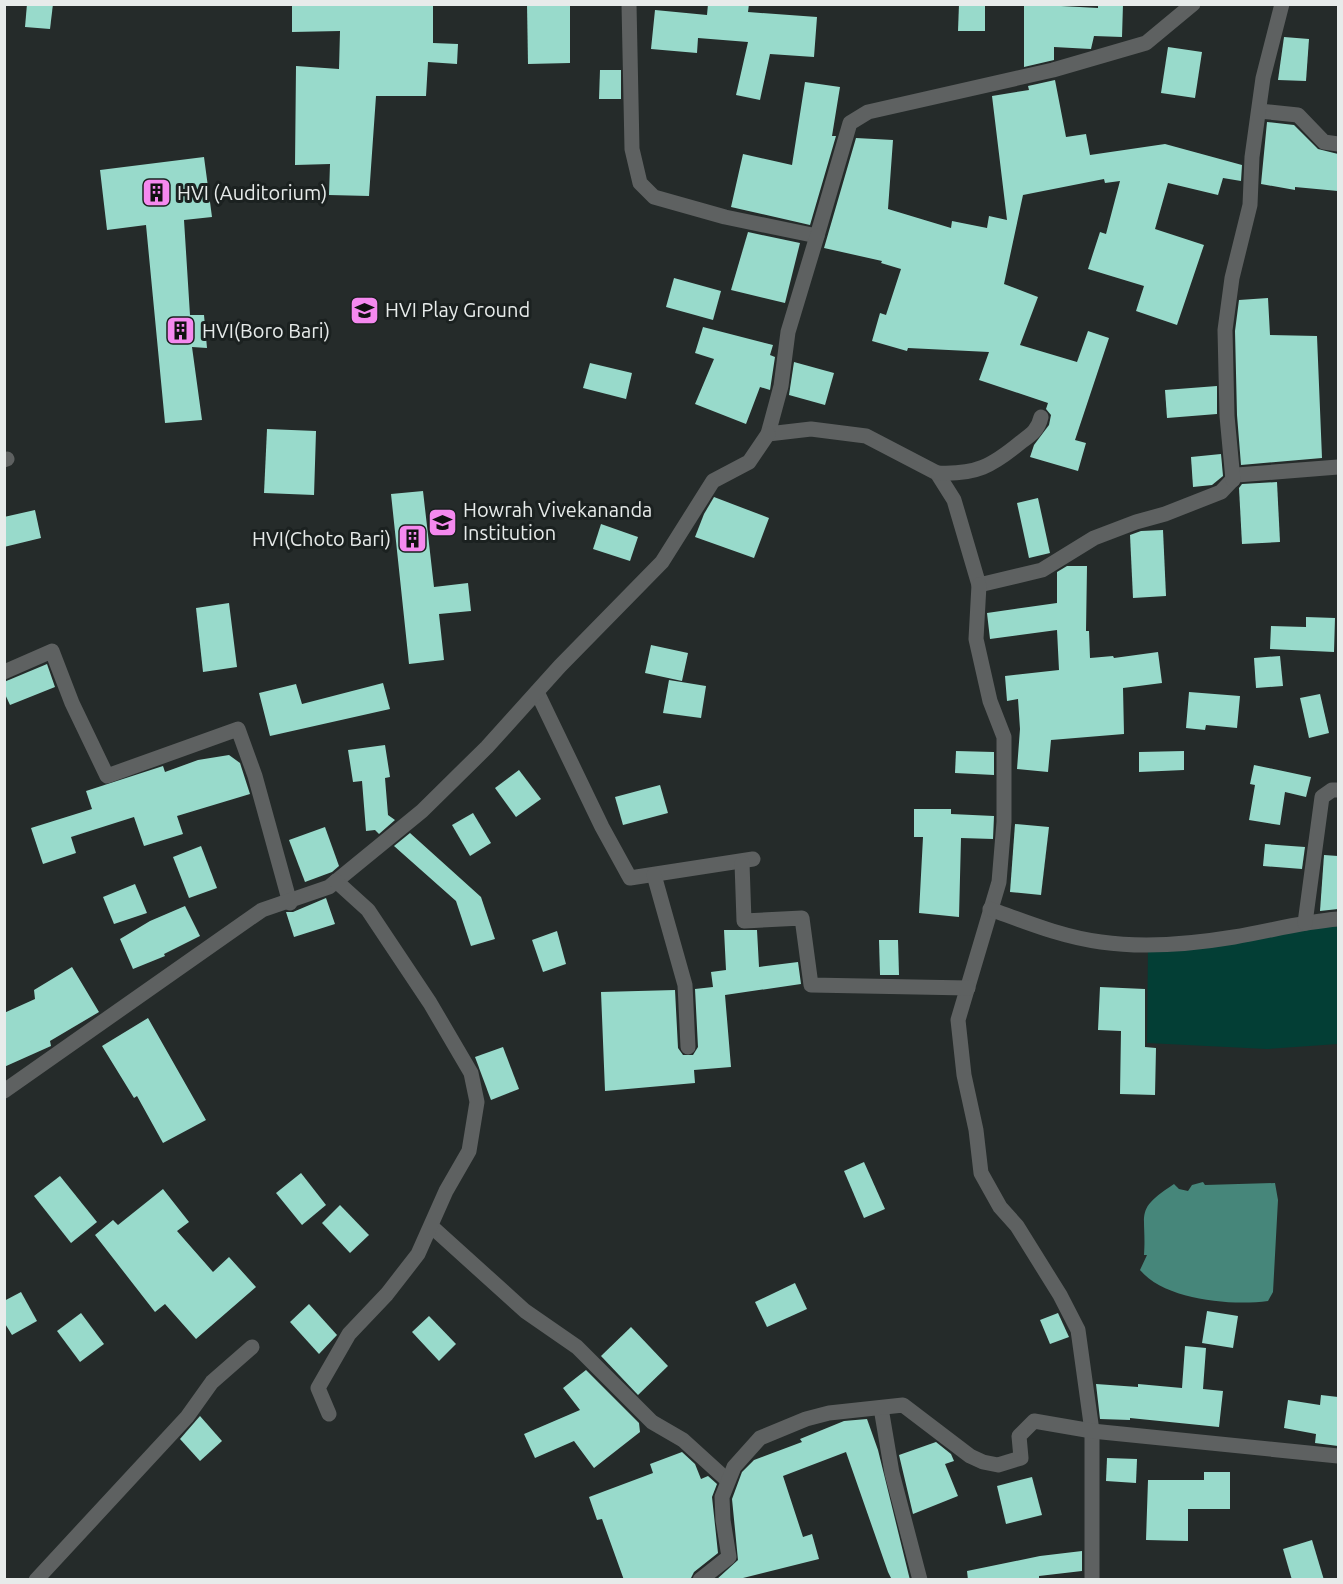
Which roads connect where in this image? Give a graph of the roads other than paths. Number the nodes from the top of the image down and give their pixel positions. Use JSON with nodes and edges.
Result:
{"nodes":[{"id":1,"x":629,"y":4,"type":"edge"},
{"id":2,"x":1192,"y":4,"type":"edge"},
{"id":3,"x":1282,"y":4,"type":"edge"},
{"id":4,"x":1259,"y":111,"type":"junction"},
{"id":5,"x":1338,"y":144,"type":"edge"},
{"id":6,"x":817,"y":236,"type":"junction"},
{"id":7,"x":1041,"y":417,"type":"dead end"},
{"id":8,"x":768,"y":435,"type":"junction"},
{"id":9,"x":1338,"y":467,"type":"edge"},
{"id":10,"x":937,"y":473,"type":"junction"},
{"id":11,"x":1233,"y":480,"type":"junction"},
{"id":12,"x":979,"y":585,"type":"junction"},
{"id":13,"x":4,"y":672,"type":"edge"},
{"id":14,"x":537,"y":692,"type":"junction"},
{"id":15,"x":1338,"y":790,"type":"edge"},
{"id":16,"x":654,"y":875,"type":"junction"},
{"id":17,"x":336,"y":882,"type":"junction"},
{"id":18,"x":290,"y":903,"type":"junction"},
{"id":19,"x":990,"y":909,"type":"junction"},
{"id":20,"x":1338,"y":919,"type":"edge"},
{"id":21,"x":1305,"y":923,"type":"junction"},
{"id":22,"x":968,"y":988,"type":"junction"},
{"id":23,"x":688,"y":1047,"type":"dead end"},
{"id":24,"x":4,"y":1091,"type":"edge"},
{"id":25,"x":431,"y":1226,"type":"junction"},
{"id":26,"x":252,"y":1347,"type":"dead end"},
{"id":27,"x":881,"y":1408,"type":"junction"},
{"id":28,"x":329,"y":1414,"type":"dead end"},
{"id":29,"x":1092,"y":1431,"type":"junction"},
{"id":30,"x":1338,"y":1456,"type":"edge"},
{"id":31,"x":727,"y":1480,"type":"junction"},
{"id":32,"x":36,"y":1580,"type":"edge"},
{"id":33,"x":700,"y":1580,"type":"edge"},
{"id":34,"x":920,"y":1580,"type":"edge"},
{"id":35,"x":1092,"y":1580,"type":"edge"}],
"edges":[{"from":1,"to":6,"type":"street"},
{"from":2,"to":6,"type":"street"},
{"from":3,"to":4,"type":"street"},
{"from":4,"to":5,"type":"street"},
{"from":4,"to":11,"type":"street"},
{"from":6,"to":8,"type":"street"},
{"from":7,"to":10,"type":"street"},
{"from":8,"to":10,"type":"street"},
{"from":8,"to":14,"type":"street"},
{"from":9,"to":11,"type":"street"},
{"from":10,"to":12,"type":"street"},
{"from":11,"to":12,"type":"street"},
{"from":12,"to":19,"type":"street"},
{"from":13,"to":18,"type":"street"},
{"from":14,"to":16,"type":"street"},
{"from":14,"to":17,"type":"street"},
{"from":15,"to":21,"type":"street"},
{"from":16,"to":22,"type":"street"},
{"from":16,"to":23,"type":"street"},
{"from":17,"to":18,"type":"street"},
{"from":17,"to":25,"type":"street"},
{"from":18,"to":24,"type":"street"},
{"from":19,"to":21,"type":"street"},
{"from":19,"to":22,"type":"street"},
{"from":20,"to":21,"type":"street"},
{"from":22,"to":29,"type":"street"},
{"from":25,"to":28,"type":"street"},
{"from":25,"to":31,"type":"street"},
{"from":26,"to":32,"type":"street"},
{"from":27,"to":29,"type":"street"},
{"from":27,"to":31,"type":"street"},
{"from":27,"to":34,"type":"street"},
{"from":29,"to":30,"type":"street"},
{"from":29,"to":35,"type":"street"},
{"from":31,"to":33,"type":"street"}]}
